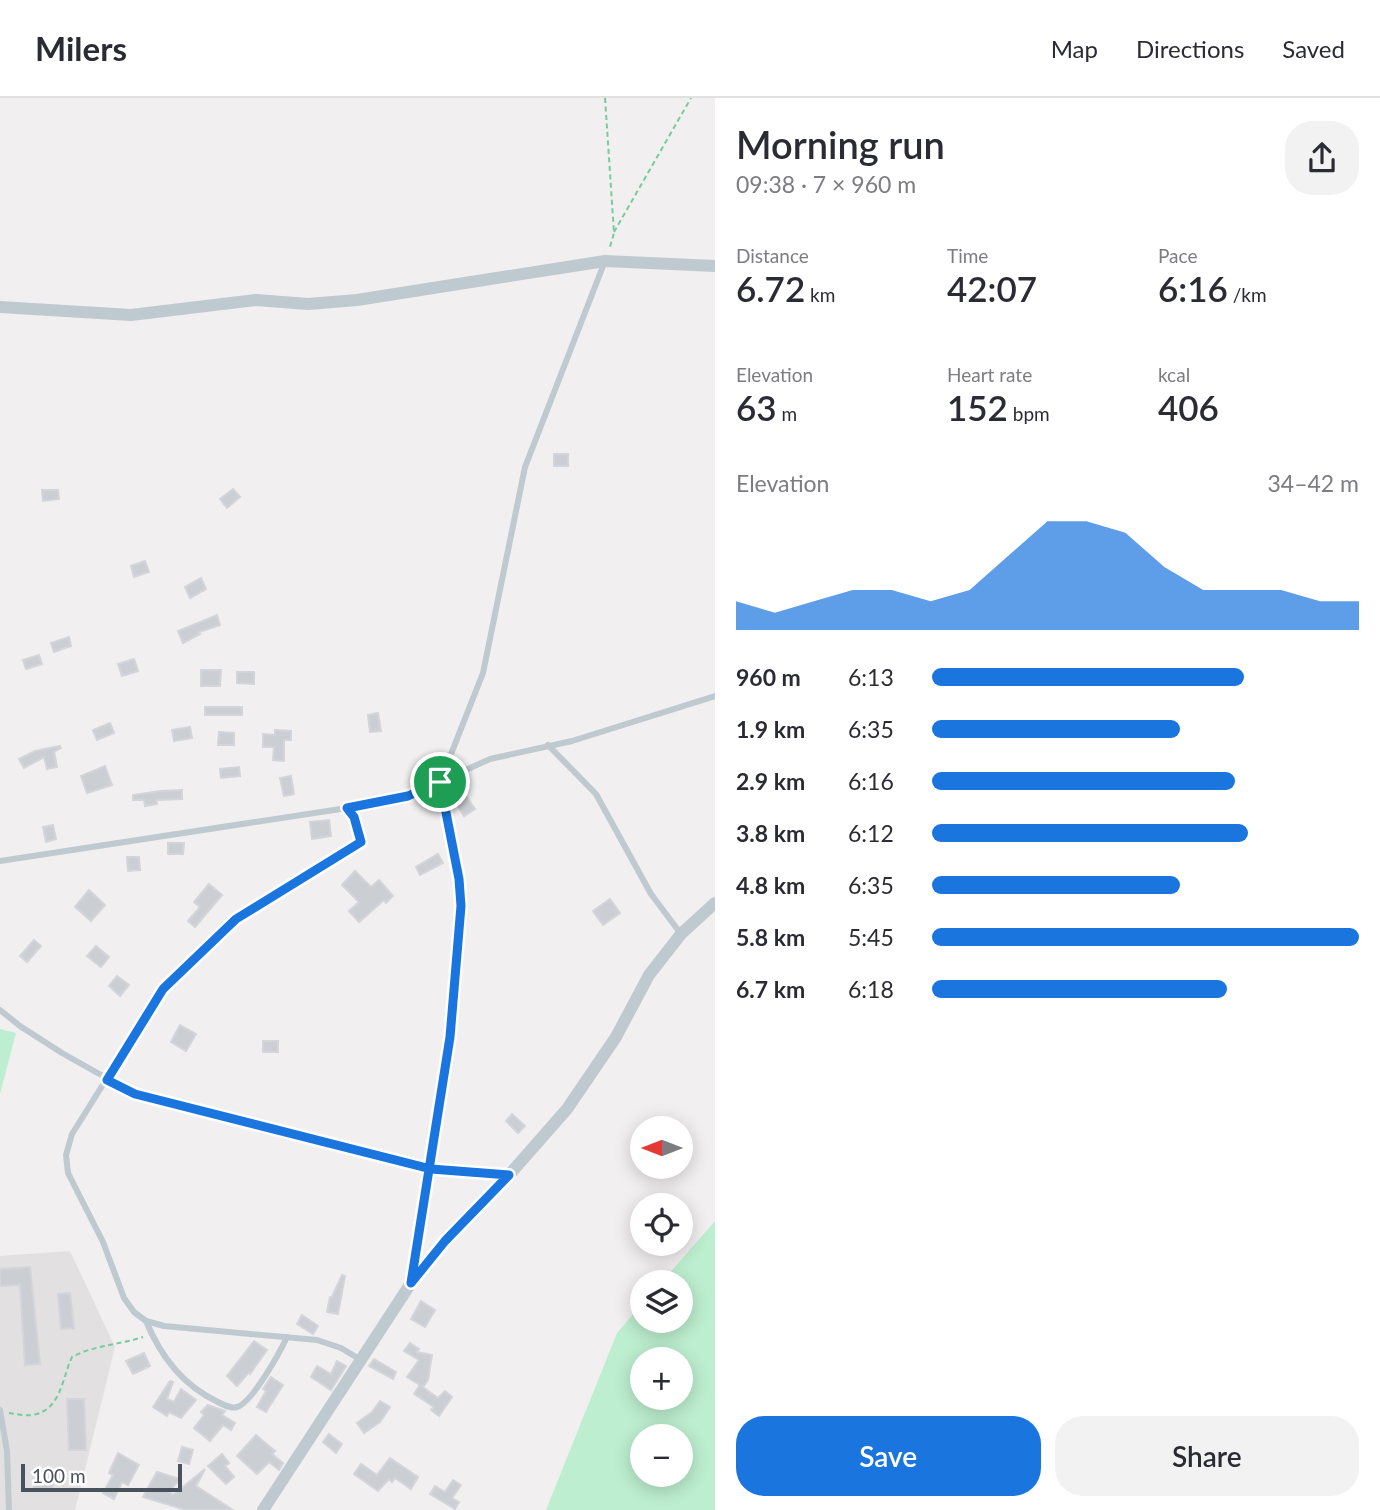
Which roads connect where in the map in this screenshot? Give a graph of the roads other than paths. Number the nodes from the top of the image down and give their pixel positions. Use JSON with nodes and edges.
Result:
{"nodes":[{"id":1,"x":605,"y":261,"type":"junction"},
{"id":2,"x":715,"y":266,"type":"edge"},
{"id":3,"x":0,"y":307,"type":"edge"},
{"id":4,"x":715,"y":696,"type":"edge"},
{"id":5,"x":548,"y":745,"type":"junction"},
{"id":6,"x":440,"y":782,"type":"junction"},
{"id":7,"x":347,"y":808,"type":"junction"},
{"id":8,"x":0,"y":861,"type":"edge"},
{"id":9,"x":715,"y":903,"type":"edge"},
{"id":10,"x":681,"y":934,"type":"junction"},
{"id":11,"x":0,"y":1010,"type":"edge"},
{"id":12,"x":107,"y":1080,"type":"junction"},
{"id":13,"x":431,"y":1169,"type":"junction"},
{"id":14,"x":509,"y":1175,"type":"junction"},
{"id":15,"x":411,"y":1283,"type":"junction"},
{"id":16,"x":146,"y":1321,"type":"junction"},
{"id":17,"x":286,"y":1337,"type":"junction"},
{"id":18,"x":362,"y":1360,"type":"junction"},
{"id":19,"x":1,"y":1411,"type":"edge"},
{"id":20,"x":9,"y":1510,"type":"edge"},
{"id":21,"x":263,"y":1510,"type":"edge"}],
"edges":[{"from":1,"to":2,"type":"street"},
{"from":1,"to":3,"type":"street"},
{"from":1,"to":6,"type":"lane"},
{"from":4,"to":5,"type":"lane"},
{"from":5,"to":6,"type":"lane"},
{"from":5,"to":10,"type":"lane"},
{"from":6,"to":7,"type":"lane"},
{"from":6,"to":13,"type":"lane"},
{"from":7,"to":8,"type":"lane"},
{"from":7,"to":12,"type":"lane"},
{"from":9,"to":10,"type":"street"},
{"from":10,"to":14,"type":"street"},
{"from":11,"to":12,"type":"lane"},
{"from":12,"to":13,"type":"lane"},
{"from":12,"to":16,"type":"lane"},
{"from":13,"to":14,"type":"lane"},
{"from":13,"to":15,"type":"lane"},
{"from":14,"to":15,"type":"street"},
{"from":15,"to":18,"type":"street"},
{"from":16,"to":17,"type":"lane"},
{"from":16,"to":17,"type":"lane"},
{"from":17,"to":18,"type":"lane"},
{"from":18,"to":21,"type":"street"},
{"from":19,"to":20,"type":"lane"}]}
